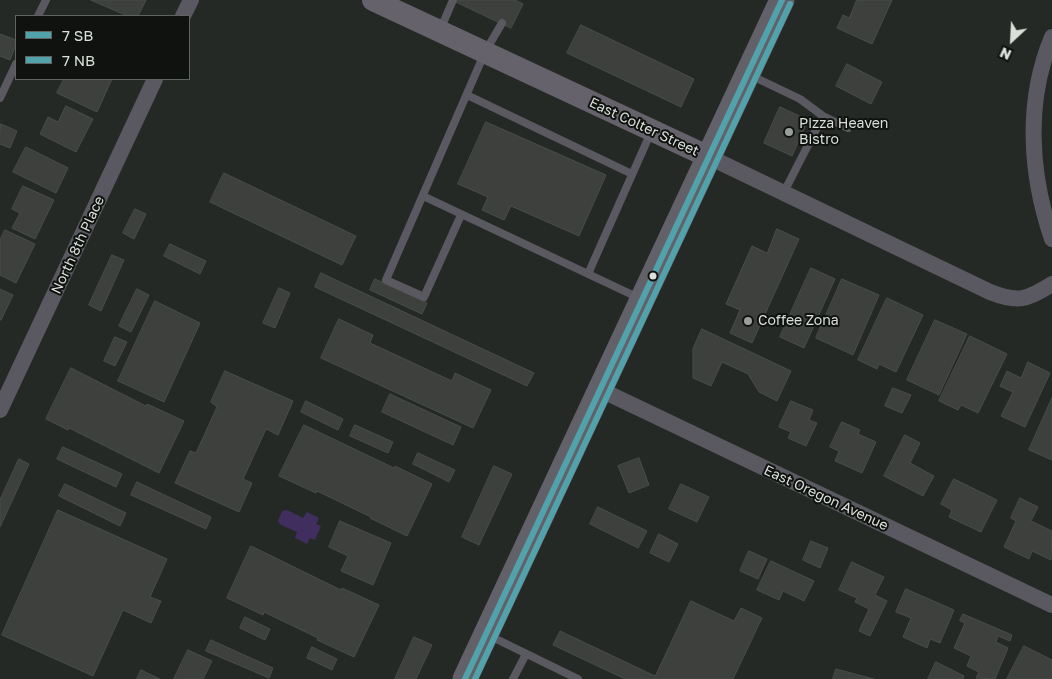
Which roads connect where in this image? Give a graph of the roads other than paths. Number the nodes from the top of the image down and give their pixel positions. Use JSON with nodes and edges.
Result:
{"nodes":[{"id":1,"x":46,"y":0,"type":"edge"},
{"id":2,"x":191,"y":0,"type":"edge"},
{"id":3,"x":373,"y":0,"type":"edge"},
{"id":4,"x":453,"y":0,"type":"edge"},
{"id":5,"x":782,"y":0,"type":"edge"},
{"id":6,"x":38,"y":15,"type":"edge"},
{"id":7,"x":184,"y":15,"type":"edge"},
{"id":8,"x":502,"y":23,"type":"dead end"},
{"id":9,"x":439,"y":31,"type":"junction"},
{"id":10,"x":1052,"y":37,"type":"edge"},
{"id":11,"x":485,"y":52,"type":"junction"},
{"id":12,"x":15,"y":66,"type":"edge"},
{"id":13,"x":748,"y":74,"type":"junction"},
{"id":14,"x":155,"y":80,"type":"edge"},
{"id":15,"x":467,"y":95,"type":"junction"},
{"id":16,"x":0,"y":98,"type":"edge"},
{"id":17,"x":823,"y":116,"type":"junction"},
{"id":18,"x":848,"y":128,"type":"dead end"},
{"id":19,"x":652,"y":130,"type":"junction"},
{"id":20,"x":709,"y":157,"type":"junction"},
{"id":21,"x":632,"y":174,"type":"junction"},
{"id":22,"x":784,"y":192,"type":"junction"},
{"id":23,"x":423,"y":196,"type":"junction"},
{"id":24,"x":461,"y":214,"type":"junction"},
{"id":25,"x":1052,"y":239,"type":"edge"},
{"id":26,"x":588,"y":274,"type":"junction"},
{"id":27,"x":1052,"y":284,"type":"edge"},
{"id":28,"x":643,"y":300,"type":"junction"},
{"id":29,"x":601,"y":390,"type":"junction"},
{"id":30,"x":0,"y":410,"type":"edge"},
{"id":31,"x":1052,"y":605,"type":"edge"},
{"id":32,"x":486,"y":634,"type":"junction"},
{"id":33,"x":526,"y":654,"type":"junction"},
{"id":34,"x":465,"y":679,"type":"edge"},
{"id":35,"x":513,"y":679,"type":"edge"},
{"id":36,"x":578,"y":679,"type":"edge"}],
"edges":[{"from":1,"to":6,"type":"lane"},
{"from":2,"to":7,"type":"street"},
{"from":3,"to":9,"type":"street","name":"East Colter Street"},
{"from":4,"to":9,"type":"lane"},
{"from":5,"to":13,"type":"main road"},
{"from":8,"to":11,"type":"lane"},
{"from":9,"to":11,"type":"street","name":"East Colter Street"},
{"from":10,"to":25,"type":"street"},
{"from":11,"to":15,"type":"lane"},
{"from":11,"to":19,"type":"street","name":"East Colter Street"},
{"from":12,"to":16,"type":"lane"},
{"from":13,"to":17,"type":"lane"},
{"from":13,"to":20,"type":"main road"},
{"from":14,"to":30,"type":"street","name":"North 8th Place"},
{"from":15,"to":21,"type":"lane"},
{"from":15,"to":23,"type":"lane"},
{"from":17,"to":18,"type":"lane"},
{"from":17,"to":22,"type":"lane"},
{"from":19,"to":20,"type":"street","name":"East Colter Street"},
{"from":19,"to":21,"type":"lane"},
{"from":20,"to":22,"type":"street","name":"East Colter Street"},
{"from":20,"to":28,"type":"main road"},
{"from":21,"to":26,"type":"lane"},
{"from":22,"to":27,"type":"street","name":"East Colter Street"},
{"from":23,"to":24,"type":"lane"},
{"from":23,"to":24,"type":"lane"},
{"from":24,"to":26,"type":"lane"},
{"from":26,"to":28,"type":"lane"},
{"from":28,"to":29,"type":"main road"},
{"from":29,"to":31,"type":"street","name":"East Oregon Avenue"},
{"from":29,"to":32,"type":"main road"},
{"from":32,"to":33,"type":"lane"},
{"from":32,"to":34,"type":"main road"},
{"from":33,"to":35,"type":"lane"},
{"from":33,"to":36,"type":"lane"}]}
